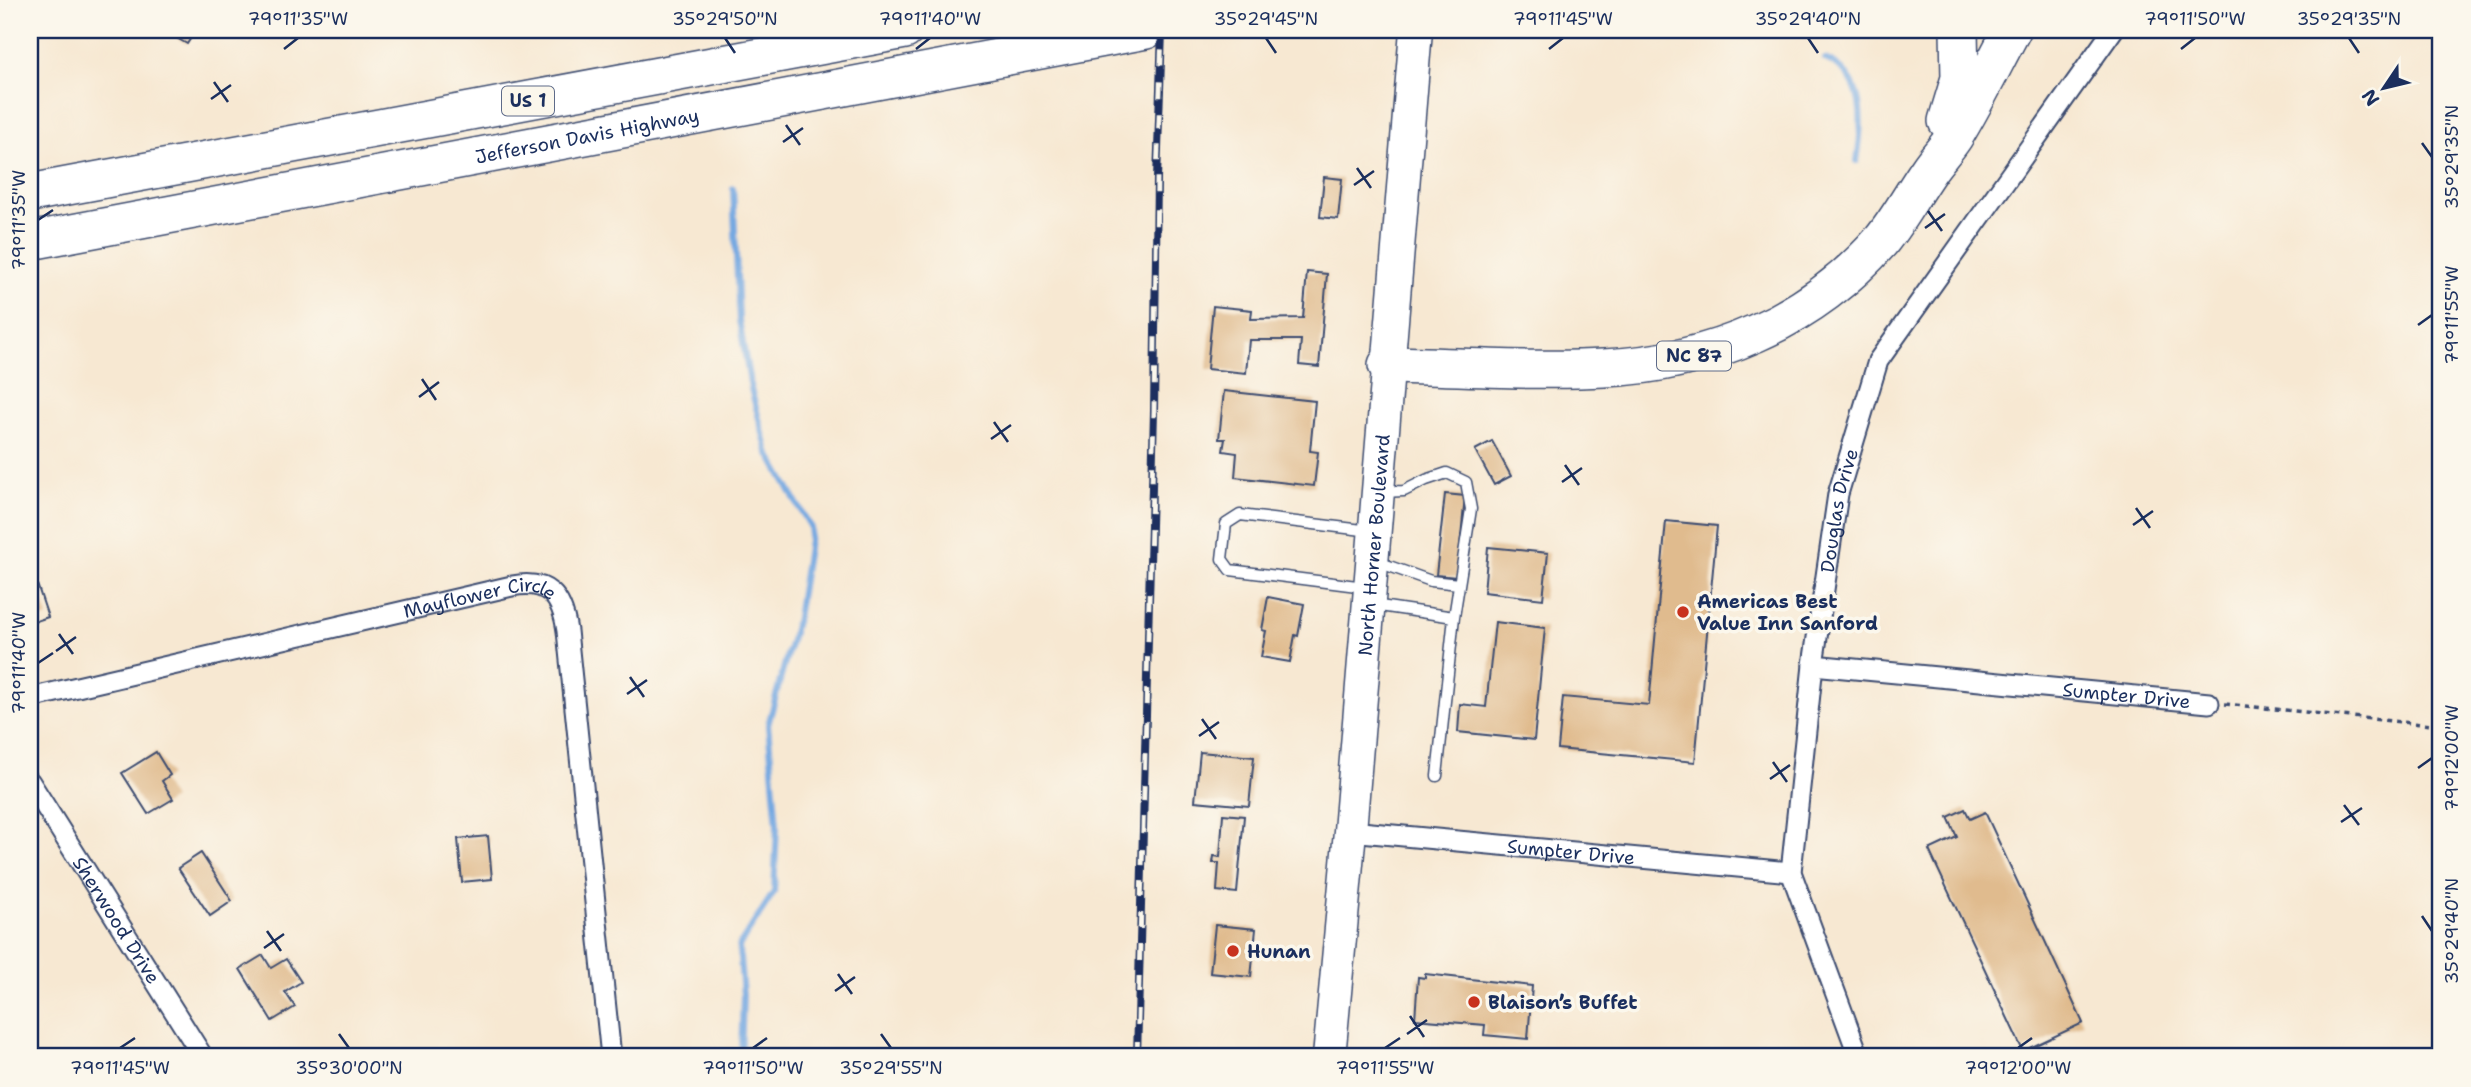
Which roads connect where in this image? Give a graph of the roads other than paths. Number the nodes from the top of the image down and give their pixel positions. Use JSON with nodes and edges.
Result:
{"nodes":[{"id":1,"x":905,"y":30,"type":"edge"},
{"id":2,"x":1416,"y":30,"type":"edge"},
{"id":3,"x":1959,"y":30,"type":"edge"},
{"id":4,"x":2012,"y":30,"type":"edge"},
{"id":5,"x":2113,"y":30,"type":"edge"},
{"id":6,"x":1132,"y":32,"type":"edge"},
{"id":7,"x":30,"y":167,"type":"edge"},
{"id":8,"x":151,"y":170,"type":"junction"},
{"id":9,"x":1928,"y":170,"type":"junction"},
{"id":10,"x":30,"y":193,"type":"edge"},
{"id":11,"x":82,"y":232,"type":"junction"},
{"id":12,"x":30,"y":242,"type":"edge"},
{"id":13,"x":30,"y":268,"type":"edge"},
{"id":14,"x":1387,"y":365,"type":"junction"},
{"id":15,"x":1377,"y":492,"type":"junction"},
{"id":16,"x":1371,"y":571,"type":"junction"},
{"id":17,"x":1459,"y":584,"type":"junction"},
{"id":18,"x":1454,"y":617,"type":"junction"},
{"id":19,"x":1813,"y":665,"type":"junction"},
{"id":20,"x":30,"y":698,"type":"edge"},
{"id":21,"x":2209,"y":703,"type":"road end"},
{"id":22,"x":1437,"y":776,"type":"dead end"},
{"id":23,"x":30,"y":782,"type":"edge"},
{"id":24,"x":1350,"y":831,"type":"junction"},
{"id":25,"x":1791,"y":872,"type":"junction"},
{"id":26,"x":1330,"y":1055,"type":"edge"},
{"id":27,"x":202,"y":1057,"type":"edge"},
{"id":28,"x":611,"y":1057,"type":"edge"},
{"id":29,"x":1398,"y":1057,"type":"edge"},
{"id":30,"x":1859,"y":1057,"type":"edge"}],
"edges":[{"from":1,"to":8,"type":"highway","number":"US 1"},
{"from":2,"to":14,"type":"main road","name":"North Horner Boulevard"},
{"from":3,"to":9,"type":"highway","number":"NC 87"},
{"from":4,"to":9,"type":"highway"},
{"from":5,"to":19,"type":"street","name":"Douglas Drive"},
{"from":6,"to":11,"type":"highway","name":"Jefferson Davis Highway","number":"US 1"},
{"from":7,"to":8,"type":"highway"},
{"from":8,"to":10,"type":"highway","number":"US 1"},
{"from":9,"to":14,"type":"highway","number":"NC 87"},
{"from":11,"to":12,"type":"highway","name":"Jefferson Davis Highway","number":"US 1"},
{"from":11,"to":13,"type":"highway"},
{"from":14,"to":15,"type":"main road","name":"North Horner Boulevard"},
{"from":15,"to":16,"type":"main road","name":"North Horner Boulevard"},
{"from":15,"to":17,"type":"lane"},
{"from":16,"to":16,"type":"lane"},
{"from":16,"to":17,"type":"lane"},
{"from":16,"to":18,"type":"lane"},
{"from":16,"to":24,"type":"main road","name":"North Horner Boulevard"},
{"from":17,"to":18,"type":"lane"},
{"from":18,"to":22,"type":"lane"},
{"from":19,"to":21,"type":"street","name":"Sumpter Drive"},
{"from":19,"to":25,"type":"street","name":"Douglas Drive"},
{"from":20,"to":28,"type":"street","name":"Mayflower Circle"},
{"from":23,"to":27,"type":"street","name":"Sherwood Drive"},
{"from":24,"to":25,"type":"street","name":"Sumpter Drive"},
{"from":24,"to":26,"type":"main road","name":"North Horner Boulevard"},
{"from":25,"to":30,"type":"street","name":"Douglas Drive"},
{"from":26,"to":29,"type":"lane"}]}
